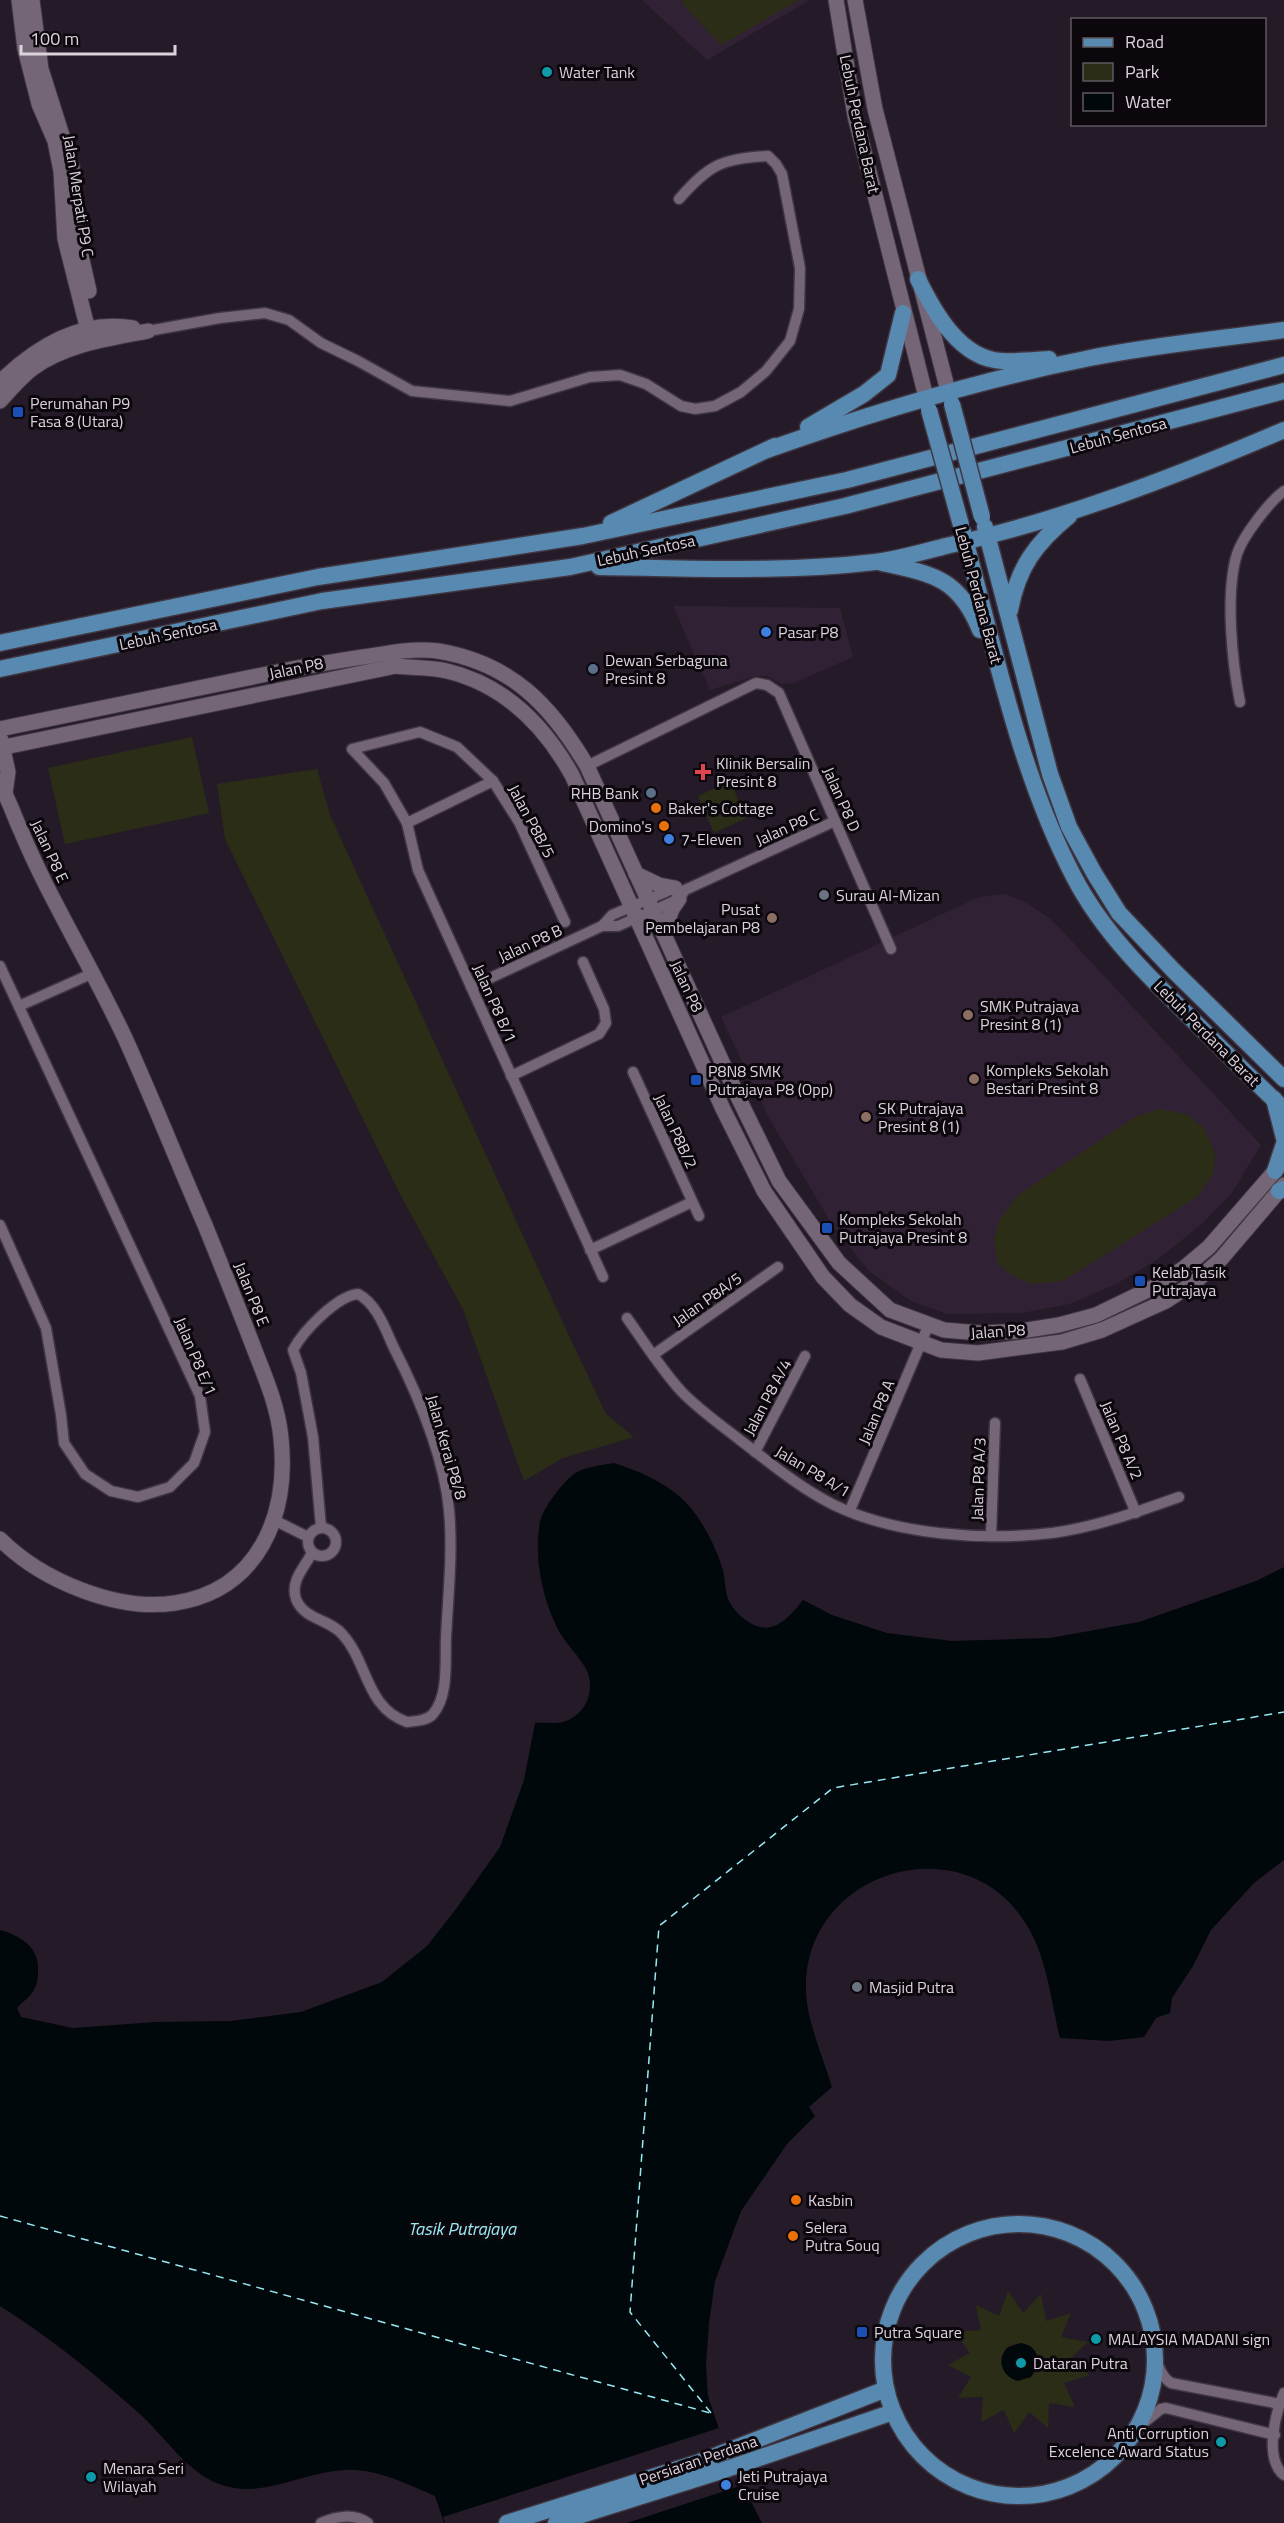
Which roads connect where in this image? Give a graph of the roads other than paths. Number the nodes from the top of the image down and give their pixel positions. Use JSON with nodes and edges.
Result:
{"nodes":[{"id":1,"x":19,"y":0,"type":"edge"},
{"id":2,"x":32,"y":0,"type":"edge"},
{"id":3,"x":836,"y":0,"type":"edge"},
{"id":4,"x":855,"y":0,"type":"edge"},
{"id":5,"x":680,"y":199,"type":"dead end"},
{"id":6,"x":918,"y":279,"type":"junction"},
{"id":7,"x":903,"y":313,"type":"junction"},
{"id":8,"x":1284,"y":330,"type":"edge"},
{"id":9,"x":148,"y":331,"type":"joint"},
{"id":10,"x":94,"y":335,"type":"junction"},
{"id":11,"x":1092,"y":358,"type":"junction"},
{"id":12,"x":1284,"y":365,"type":"edge"},
{"id":13,"x":0,"y":382,"type":"edge"},
{"id":14,"x":1284,"y":392,"type":"edge"},
{"id":15,"x":950,"y":398,"type":"junction"},
{"id":16,"x":0,"y":401,"type":"edge"},
{"id":17,"x":927,"y":404,"type":"junction"},
{"id":18,"x":1284,"y":430,"type":"edge"},
{"id":19,"x":767,"y":450,"type":"junction"},
{"id":20,"x":1284,"y":491,"type":"edge"},
{"id":21,"x":1075,"y":512,"type":"junction"},
{"id":22,"x":583,"y":536,"type":"junction"},
{"id":23,"x":988,"y":537,"type":"junction"},
{"id":24,"x":965,"y":542,"type":"junction"},
{"id":25,"x":877,"y":562,"type":"junction"},
{"id":26,"x":570,"y":567,"type":"junction"},
{"id":27,"x":1009,"y":616,"type":"junction"},
{"id":28,"x":0,"y":643,"type":"edge"},
{"id":29,"x":0,"y":669,"type":"edge"},
{"id":30,"x":1004,"y":686,"type":"junction"},
{"id":31,"x":1240,"y":702,"type":"dead end"},
{"id":32,"x":0,"y":729,"type":"edge"},
{"id":33,"x":1,"y":744,"type":"edge"},
{"id":34,"x":352,"y":749,"type":"joint"},
{"id":35,"x":587,"y":766,"type":"junction"},
{"id":36,"x":493,"y":781,"type":"junction"},
{"id":37,"x":2,"y":789,"type":"edge"},
{"id":38,"x":835,"y":821,"type":"junction"},
{"id":39,"x":407,"y":823,"type":"junction"},
{"id":40,"x":636,"y":874,"type":"junction"},
{"id":41,"x":680,"y":892,"type":"junction"},
{"id":42,"x":650,"y":905,"type":"junction"},
{"id":43,"x":633,"y":912,"type":"junction"},
{"id":44,"x":565,"y":922,"type":"dead end"},
{"id":45,"x":663,"y":933,"type":"junction"},
{"id":46,"x":891,"y":948,"type":"dead end"},
{"id":47,"x":583,"y":962,"type":"dead end"},
{"id":48,"x":0,"y":966,"type":"edge"},
{"id":49,"x":91,"y":974,"type":"junction"},
{"id":50,"x":471,"y":987,"type":"junction"},
{"id":51,"x":19,"y":1006,"type":"junction"},
{"id":52,"x":633,"y":1072,"type":"dead end"},
{"id":53,"x":511,"y":1076,"type":"junction"},
{"id":54,"x":1284,"y":1079,"type":"edge"},
{"id":55,"x":1279,"y":1104,"type":"edge"},
{"id":56,"x":1284,"y":1138,"type":"edge"},
{"id":57,"x":1284,"y":1143,"type":"edge"},
{"id":58,"x":1281,"y":1179,"type":"edge"},
{"id":59,"x":692,"y":1202,"type":"junction"},
{"id":60,"x":699,"y":1216,"type":"dead end"},
{"id":61,"x":0,"y":1225,"type":"edge"},
{"id":62,"x":590,"y":1250,"type":"junction"},
{"id":63,"x":778,"y":1267,"type":"dead end"},
{"id":64,"x":603,"y":1277,"type":"dead end"},
{"id":65,"x":627,"y":1318,"type":"dead end"},
{"id":66,"x":929,"y":1324,"type":"junction"},
{"id":67,"x":921,"y":1343,"type":"junction"},
{"id":68,"x":653,"y":1355,"type":"junction"},
{"id":69,"x":805,"y":1356,"type":"dead end"},
{"id":70,"x":1080,"y":1379,"type":"dead end"},
{"id":71,"x":995,"y":1423,"type":"dead end"},
{"id":72,"x":755,"y":1452,"type":"junction"},
{"id":73,"x":1179,"y":1497,"type":"dead end"},
{"id":74,"x":850,"y":1510,"type":"junction"},
{"id":75,"x":1136,"y":1512,"type":"junction"},
{"id":76,"x":274,"y":1520,"type":"junction"},
{"id":77,"x":321,"y":1527,"type":"junction"},
{"id":78,"x":992,"y":1536,"type":"junction"},
{"id":79,"x":308,"y":1537,"type":"junction"},
{"id":80,"x":0,"y":1539,"type":"edge"},
{"id":81,"x":312,"y":1553,"type":"junction"},
{"id":82,"x":1155,"y":2352,"type":"junction"},
{"id":83,"x":886,"y":2389,"type":"junction"},
{"id":84,"x":1284,"y":2393,"type":"edge"},
{"id":85,"x":1280,"y":2404,"type":"junction"},
{"id":86,"x":893,"y":2412,"type":"junction"},
{"id":87,"x":1137,"y":2428,"type":"junction"},
{"id":88,"x":1275,"y":2435,"type":"junction"},
{"id":89,"x":744,"y":2454,"type":"junction"},
{"id":90,"x":1284,"y":2475,"type":"edge"},
{"id":91,"x":342,"y":2520,"type":"edge"},
{"id":92,"x":321,"y":2523,"type":"edge"},
{"id":93,"x":368,"y":2523,"type":"edge"},
{"id":94,"x":507,"y":2523,"type":"edge"},
{"id":95,"x":556,"y":2523,"type":"edge"}],
"edges":[{"from":1,"to":10,"type":"street","name":"Jalan Merpati P9 C"},
{"from":2,"to":10,"type":"street","name":"Jalan Merpati P9 C"},
{"from":3,"to":7,"type":"street","name":"Lebuh Perdana Barat"},
{"from":4,"to":6,"type":"street","name":"Lebuh Perdana Barat"},
{"from":5,"to":9,"type":"street"},
{"from":6,"to":11,"type":"main road"},
{"from":6,"to":15,"type":"street","name":"Lebuh Perdana Barat"},
{"from":7,"to":17,"type":"street","name":"Lebuh Perdana Barat"},
{"from":7,"to":19,"type":"main road"},
{"from":8,"to":11,"type":"main road"},
{"from":9,"to":10,"type":"street"},
{"from":10,"to":13,"type":"street"},
{"from":10,"to":16,"type":"street"},
{"from":11,"to":15,"type":"main road"},
{"from":12,"to":22,"type":"main road","name":"Lebuh Sentosa"},
{"from":14,"to":26,"type":"main road","name":"Lebuh Sentosa"},
{"from":15,"to":17,"type":"main road"},
{"from":15,"to":23,"type":"main road","name":"Lebuh Perdana Barat","bridge":true},
{"from":17,"to":19,"type":"main road"},
{"from":17,"to":24,"type":"main road","name":"Lebuh Perdana Barat","bridge":true},
{"from":18,"to":21,"type":"main road"},
{"from":19,"to":22,"type":"main road"},
{"from":20,"to":31,"type":"street"},
{"from":21,"to":23,"type":"main road"},
{"from":21,"to":27,"type":"main road"},
{"from":22,"to":28,"type":"main road","name":"Lebuh Sentosa"},
{"from":23,"to":24,"type":"main road"},
{"from":23,"to":27,"type":"main road","name":"Lebuh Perdana Barat"},
{"from":24,"to":25,"type":"main road"},
{"from":24,"to":30,"type":"main road","name":"Lebuh Perdana Barat"},
{"from":25,"to":26,"type":"main road"},
{"from":25,"to":30,"type":"main road"},
{"from":26,"to":29,"type":"main road","name":"Lebuh Sentosa"},
{"from":27,"to":54,"type":"main road","name":"Lebuh Perdana Barat"},
{"from":30,"to":55,"type":"main road","name":"Lebuh Perdana Barat"},
{"from":32,"to":35,"type":"street","name":"Jalan P8"},
{"from":33,"to":37,"type":"street"},
{"from":33,"to":43,"type":"street","name":"Jalan P8"},
{"from":34,"to":36,"type":"street","name":"Jalan P8B/5"},
{"from":34,"to":39,"type":"street","name":"Jalan P8 B/1"},
{"from":35,"to":38,"type":"street","name":"Jalan P8 D"},
{"from":35,"to":40,"type":"street","name":"Jalan P8"},
{"from":36,"to":39,"type":"street"},
{"from":36,"to":44,"type":"street","name":"Jalan P8B/5"},
{"from":37,"to":49,"type":"street","name":"Jalan P8 E"},
{"from":38,"to":41,"type":"street","name":"Jalan P8 C"},
{"from":38,"to":46,"type":"street","name":"Jalan P8 D"},
{"from":39,"to":50,"type":"street","name":"Jalan P8 B/1"},
{"from":40,"to":41,"type":"street"},
{"from":40,"to":42,"type":"street","name":"Jalan P8"},
{"from":41,"to":42,"type":"street","name":"Jalan P8 C"},
{"from":41,"to":45,"type":"street"},
{"from":42,"to":43,"type":"street","name":"Jalan P8 C"},
{"from":42,"to":45,"type":"street","name":"Jalan P8"},
{"from":43,"to":50,"type":"street","name":"Jalan P8 B"},
{"from":43,"to":67,"type":"street","name":"Jalan P8"},
{"from":45,"to":66,"type":"street","name":"Jalan P8"},
{"from":47,"to":53,"type":"street"},
{"from":48,"to":51,"type":"street","name":"Jalan P8 E/1"},
{"from":49,"to":51,"type":"street"},
{"from":49,"to":76,"type":"street","name":"Jalan P8 E"},
{"from":50,"to":53,"type":"street","name":"Jalan P8 B/1"},
{"from":51,"to":61,"type":"street","name":"Jalan P8 E/1"},
{"from":52,"to":59,"type":"street","name":"Jalan P8B/2"},
{"from":53,"to":62,"type":"street","name":"Jalan P8 B/1"},
{"from":55,"to":56,"type":"main road"},
{"from":57,"to":58,"type":"main road"},
{"from":58,"to":66,"type":"street","name":"Jalan P8"},
{"from":58,"to":67,"type":"street","name":"Jalan P8"},
{"from":59,"to":60,"type":"street","name":"Jalan P8B/2"},
{"from":59,"to":62,"type":"street"},
{"from":62,"to":64,"type":"street","name":"Jalan P8 B/1"},
{"from":63,"to":68,"type":"street","name":"Jalan P8A/5"},
{"from":65,"to":68,"type":"street","name":"Jalan P8 A/1"},
{"from":66,"to":67,"type":"street","name":"Jalan P8 A"},
{"from":67,"to":74,"type":"street","name":"Jalan P8 A"},
{"from":68,"to":72,"type":"street","name":"Jalan P8 A/1"},
{"from":69,"to":72,"type":"street","name":"Jalan P8 A/4"},
{"from":70,"to":75,"type":"street","name":"Jalan P8 A/2"},
{"from":71,"to":78,"type":"street","name":"Jalan P8 A/3"},
{"from":72,"to":74,"type":"street","name":"Jalan P8 A/1"},
{"from":73,"to":75,"type":"street","name":"Jalan P8 A/1"},
{"from":74,"to":78,"type":"street","name":"Jalan P8 A/1"},
{"from":75,"to":78,"type":"street","name":"Jalan P8 A/1"},
{"from":76,"to":79,"type":"street"},
{"from":76,"to":80,"type":"street","name":"Jalan P8 E"},
{"from":77,"to":79,"type":"street"},
{"from":77,"to":81,"type":"street"},
{"from":77,"to":81,"type":"street","name":"Jalan Kerai P8/8"},
{"from":79,"to":81,"type":"street"},
{"from":82,"to":83,"type":"main road"},
{"from":82,"to":85,"type":"street"},
{"from":82,"to":87,"type":"main road"},
{"from":83,"to":86,"type":"main road"},
{"from":83,"to":89,"type":"main road","name":"Persiaran Perdana"},
{"from":84,"to":85,"type":"street"},
{"from":85,"to":88,"type":"street"},
{"from":86,"to":87,"type":"main road"},
{"from":86,"to":89,"type":"main road","name":"Persiaran Perdana"},
{"from":87,"to":88,"type":"street"},
{"from":88,"to":90,"type":"street"},
{"from":89,"to":94,"type":"main road","name":"Persiaran Perdana"},
{"from":89,"to":95,"type":"main road","name":"Persiaran Perdana"},
{"from":91,"to":92,"type":"street"},
{"from":91,"to":93,"type":"street"}]}
